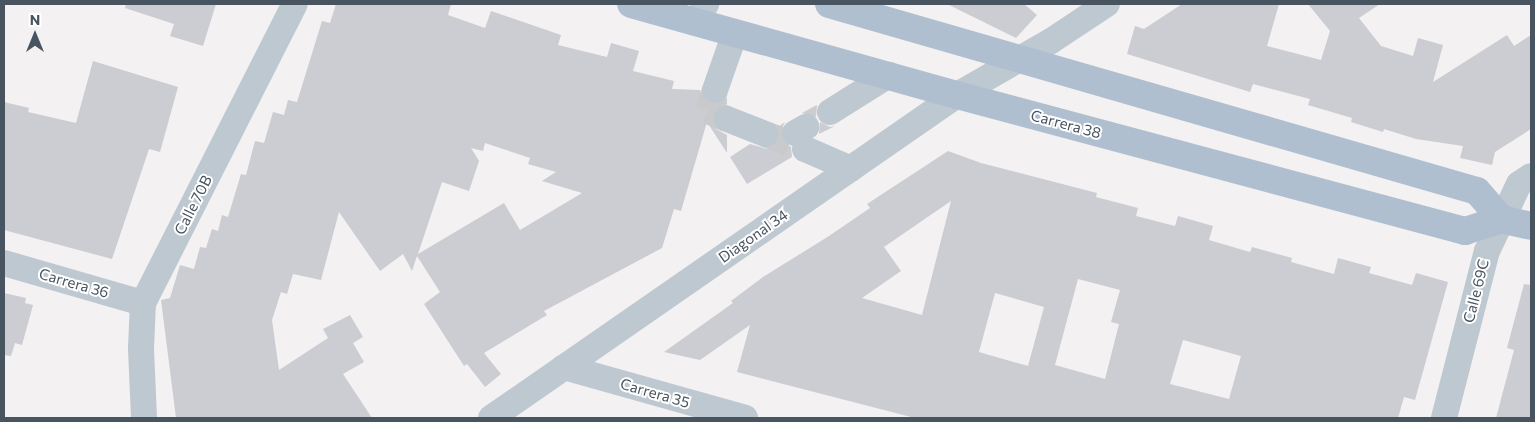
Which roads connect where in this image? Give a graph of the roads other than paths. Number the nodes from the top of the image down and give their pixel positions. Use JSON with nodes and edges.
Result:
{"nodes":[{"id":1,"x":295,"y":4,"type":"edge"},
{"id":2,"x":630,"y":4,"type":"edge"},
{"id":3,"x":828,"y":4,"type":"edge"},
{"id":4,"x":1107,"y":4,"type":"edge"},
{"id":5,"x":701,"y":13,"type":"edge"},
{"id":6,"x":735,"y":33,"type":"junction"},
{"id":7,"x":1018,"y":59,"type":"junction"},
{"id":8,"x":889,"y":75,"type":"junction"},
{"id":9,"x":715,"y":90,"type":"tunnel mouth"},
{"id":10,"x":957,"y":95,"type":"junction"},
{"id":11,"x":830,"y":112,"type":"dead end"},
{"id":12,"x":727,"y":119,"type":"tunnel mouth"},
{"id":13,"x":765,"y":134,"type":"tunnel mouth"},
{"id":14,"x":802,"y":136,"type":"tunnel mouth"},
{"id":15,"x":851,"y":169,"type":"junction"},
{"id":16,"x":1531,"y":176,"type":"edge"},
{"id":17,"x":1501,"y":218,"type":"junction"},
{"id":18,"x":1531,"y":226,"type":"edge"},
{"id":19,"x":4,"y":263,"type":"edge"},
{"id":20,"x":144,"y":303,"type":"junction"},
{"id":21,"x":564,"y":368,"type":"junction"},
{"id":22,"x":144,"y":418,"type":"edge"},
{"id":23,"x":491,"y":418,"type":"edge"},
{"id":24,"x":745,"y":418,"type":"edge"},
{"id":25,"x":1444,"y":418,"type":"edge"}],
"edges":[{"from":1,"to":20,"type":"street","name":"Calle 70B"},
{"from":2,"to":5,"type":"main road","name":"Carrera 38"},
{"from":3,"to":7,"type":"main road"},
{"from":4,"to":7,"type":"street","name":"Diagonal 34"},
{"from":5,"to":6,"type":"main road","name":"Carrera 38"},
{"from":6,"to":8,"type":"main road","name":"Carrera 38"},
{"from":6,"to":9,"type":"street"},
{"from":7,"to":10,"type":"street","name":"Diagonal 34"},
{"from":7,"to":17,"type":"main road"},
{"from":8,"to":10,"type":"main road","name":"Carrera 38"},
{"from":8,"to":11,"type":"street"},
{"from":10,"to":15,"type":"street","name":"Diagonal 34"},
{"from":10,"to":17,"type":"main road","name":"Carrera 38"},
{"from":12,"to":13,"type":"street"},
{"from":14,"to":15,"type":"street"},
{"from":15,"to":21,"type":"street","name":"Diagonal 34"},
{"from":16,"to":17,"type":"street","name":"Calle 69C"},
{"from":17,"to":18,"type":"main road"},
{"from":17,"to":25,"type":"street","name":"Calle 69C"},
{"from":19,"to":20,"type":"street","name":"Carrera 36"},
{"from":20,"to":22,"type":"street","name":"Calle 70B"},
{"from":21,"to":23,"type":"street","name":"Diagonal 34"},
{"from":21,"to":24,"type":"street","name":"Carrera 35"}]}
